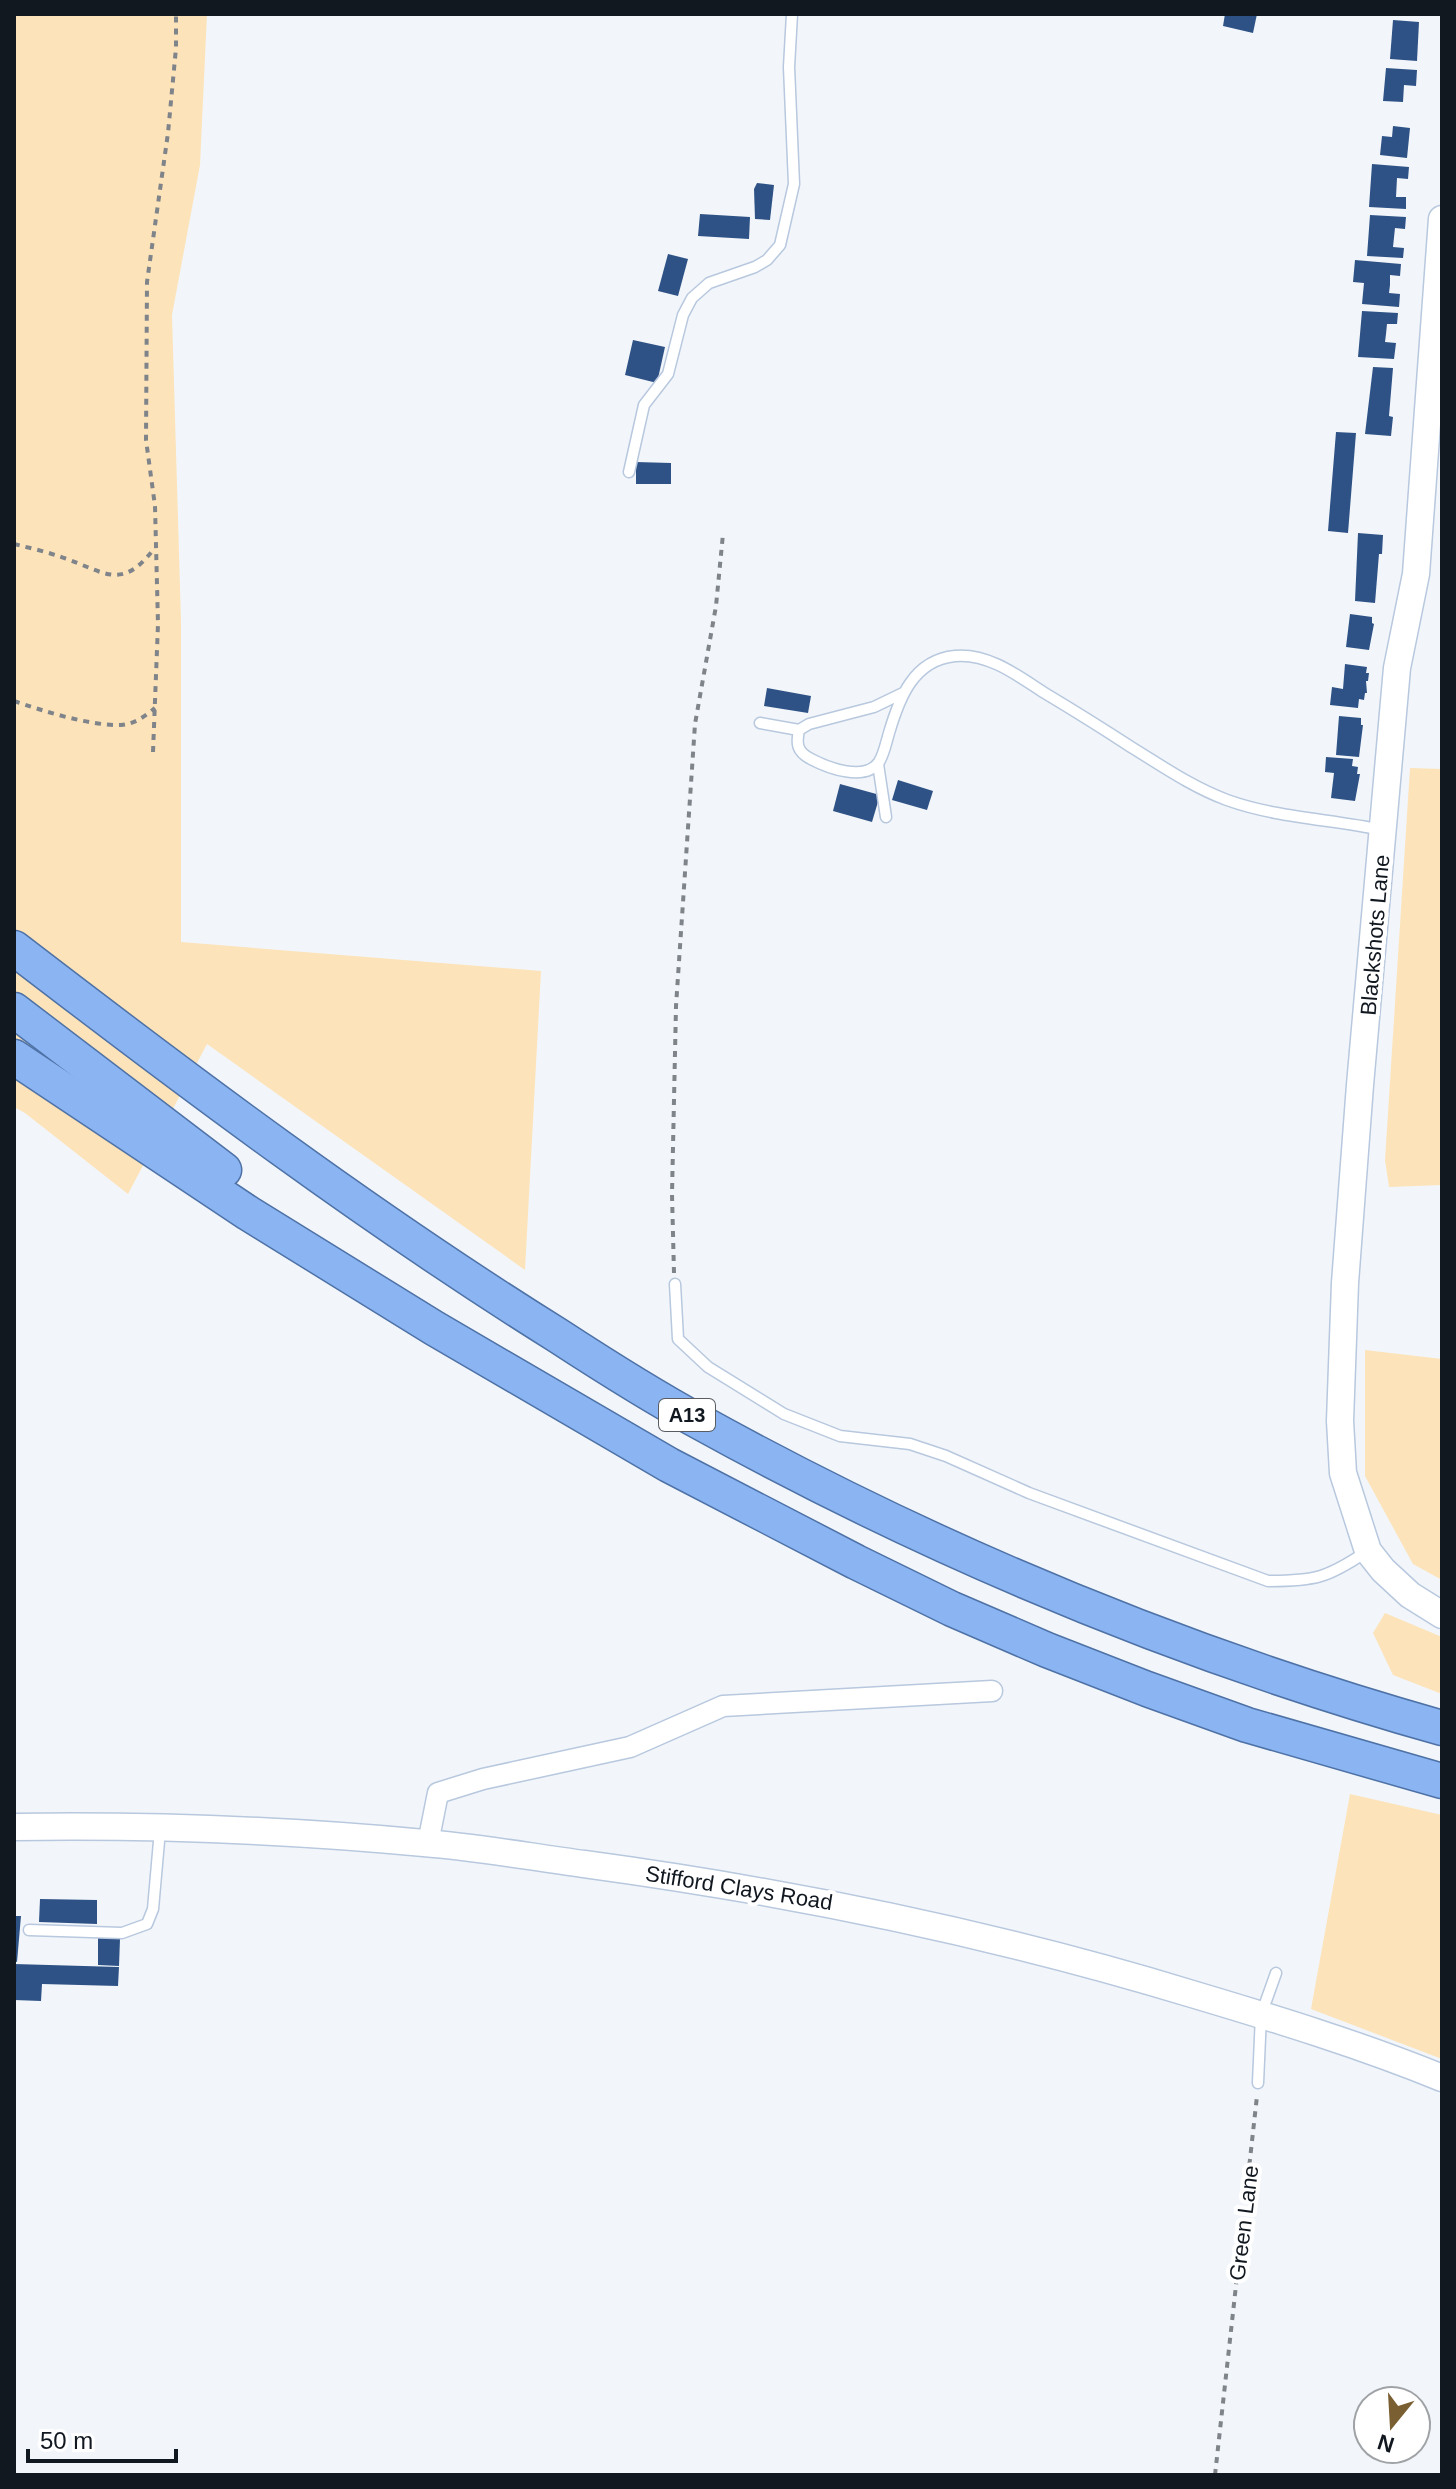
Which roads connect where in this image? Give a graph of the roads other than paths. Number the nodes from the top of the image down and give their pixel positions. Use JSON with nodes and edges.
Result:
{"nodes":[{"id":1,"x":792,"y":14,"type":"edge"},
{"id":2,"x":1442,"y":219,"type":"edge"},
{"id":3,"x":1438,"y":306,"type":"edge"},
{"id":4,"x":629,"y":472,"type":"dead end"},
{"id":5,"x":903,"y":693,"type":"junction"},
{"id":6,"x":760,"y":723,"type":"dead end"},
{"id":7,"x":799,"y":730,"type":"junction"},
{"id":8,"x":878,"y":764,"type":"junction"},
{"id":9,"x":886,"y":817,"type":"dead end"},
{"id":10,"x":1385,"y":831,"type":"junction"},
{"id":11,"x":14,"y":948,"type":"edge"},
{"id":12,"x":14,"y":1010,"type":"edge"},
{"id":13,"x":14,"y":1057,"type":"edge"},
{"id":14,"x":675,"y":1284,"type":"road end"},
{"id":15,"x":543,"y":1391,"type":"junction"},
{"id":16,"x":1368,"y":1551,"type":"junction"},
{"id":17,"x":1442,"y":1615,"type":"edge"},
{"id":18,"x":992,"y":1691,"type":"dead end"},
{"id":19,"x":1442,"y":1728,"type":"edge"},
{"id":20,"x":1442,"y":1781,"type":"edge"},
{"id":21,"x":14,"y":1827,"type":"edge"},
{"id":22,"x":161,"y":1828,"type":"junction"},
{"id":23,"x":428,"y":1843,"type":"junction"},
{"id":24,"x":29,"y":1930,"type":"dead end"},
{"id":25,"x":1276,"y":1973,"type":"dead end"},
{"id":26,"x":1261,"y":2015,"type":"junction"},
{"id":27,"x":1442,"y":2078,"type":"edge"},
{"id":28,"x":1258,"y":2083,"type":"road end"}],
"edges":[{"from":1,"to":4,"type":"lane"},
{"from":2,"to":3,"type":"street","name":"Blackshots Lane"},
{"from":3,"to":10,"type":"street","name":"Blackshots Lane"},
{"from":5,"to":7,"type":"lane"},
{"from":5,"to":8,"type":"lane"},
{"from":5,"to":10,"type":"lane"},
{"from":6,"to":7,"type":"lane"},
{"from":7,"to":8,"type":"lane"},
{"from":8,"to":9,"type":"lane"},
{"from":10,"to":16,"type":"street","name":"Blackshots Lane"},
{"from":11,"to":19,"type":"highway","number":"A13"},
{"from":12,"to":15,"type":"highway","number":"A13"},
{"from":13,"to":15,"type":"highway"},
{"from":14,"to":16,"type":"lane"},
{"from":15,"to":20,"type":"highway","number":"A13"},
{"from":16,"to":17,"type":"street","name":"Blackshots Lane"},
{"from":18,"to":23,"type":"street"},
{"from":21,"to":22,"type":"street","name":"Stifford Clays Road"},
{"from":22,"to":23,"type":"street","name":"Stifford Clays Road"},
{"from":22,"to":24,"type":"lane"},
{"from":23,"to":26,"type":"street","name":"Stifford Clays Road"},
{"from":25,"to":26,"type":"lane"},
{"from":26,"to":27,"type":"street","name":"Stifford Clays Road"},
{"from":26,"to":28,"type":"lane"}]}
